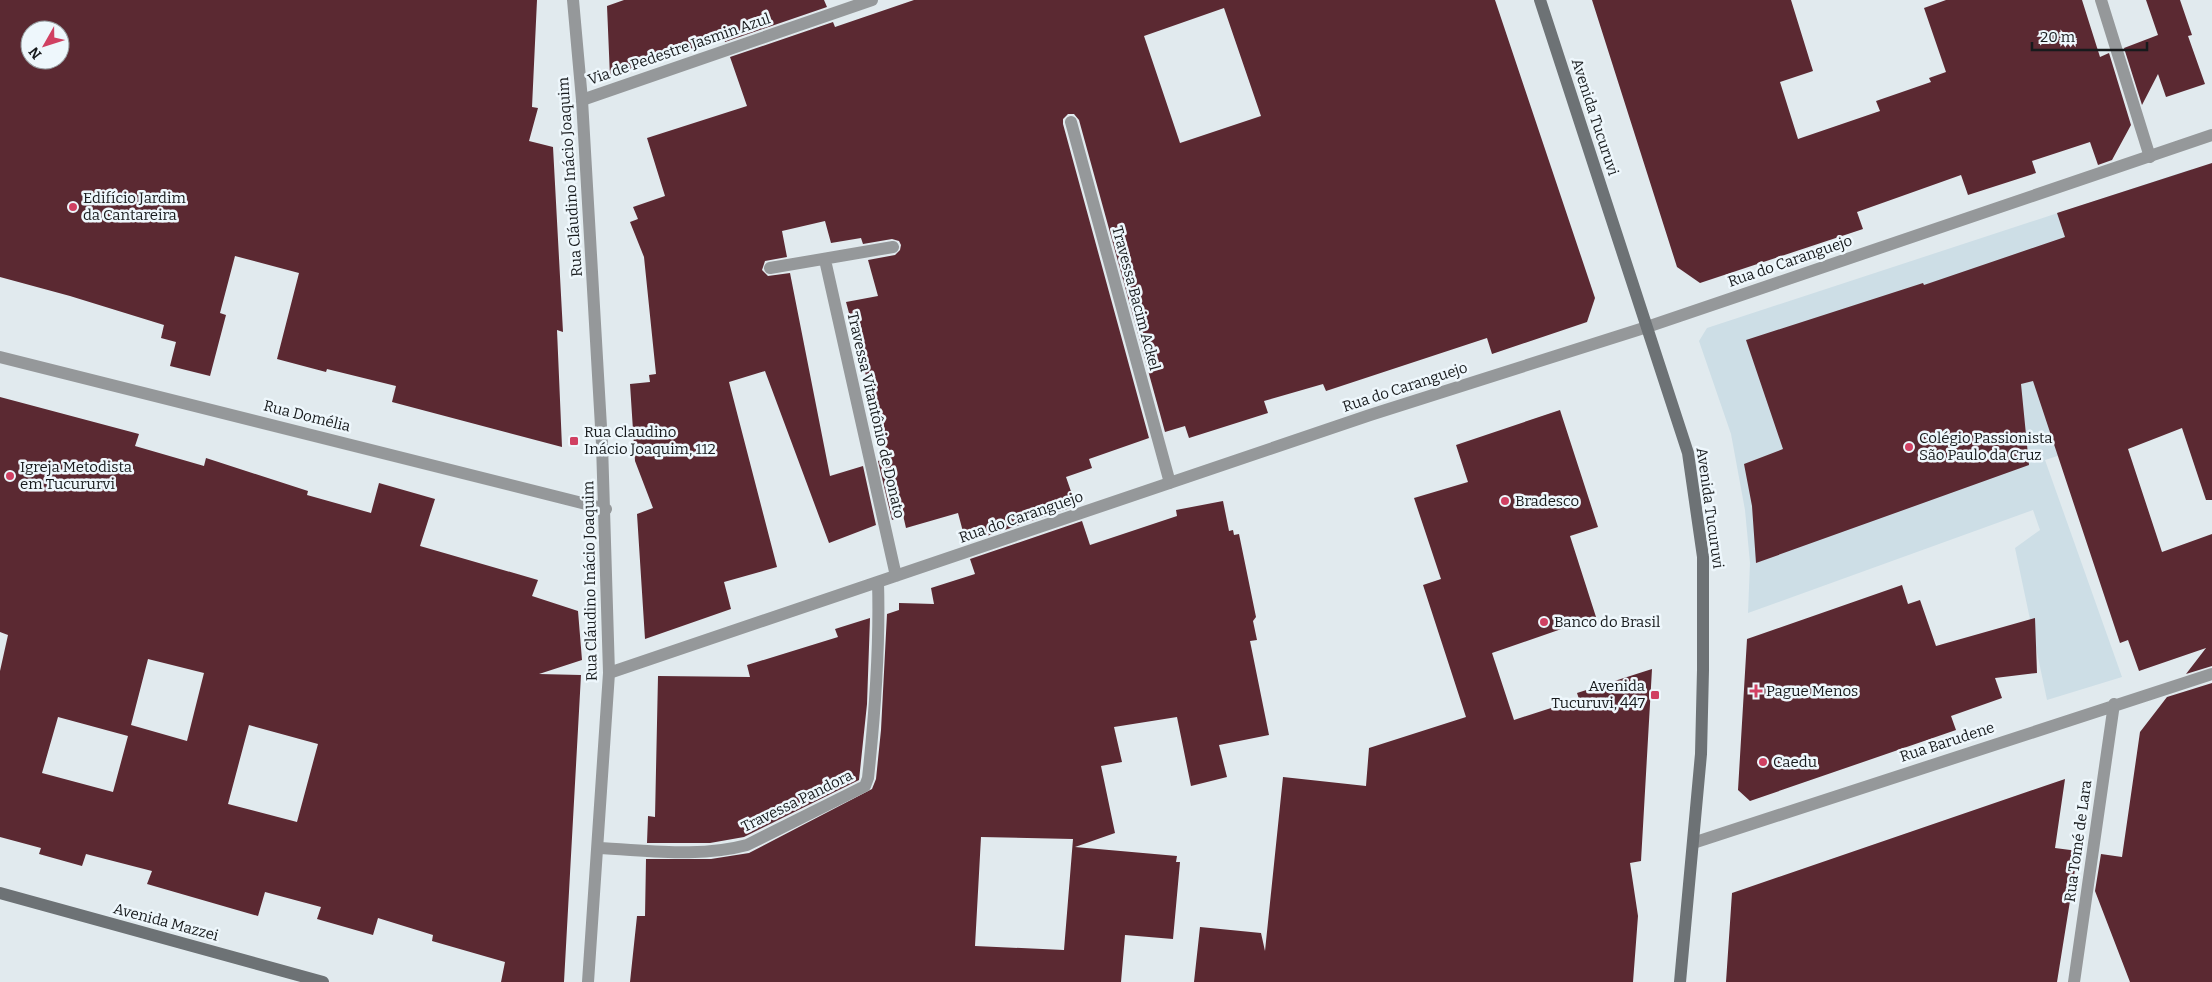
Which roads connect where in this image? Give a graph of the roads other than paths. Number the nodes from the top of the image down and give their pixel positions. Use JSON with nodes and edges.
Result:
{"nodes":[{"id":1,"x":572,"y":0,"type":"edge"},
{"id":2,"x":872,"y":0,"type":"edge"},
{"id":3,"x":1540,"y":0,"type":"edge"},
{"id":4,"x":2101,"y":0,"type":"edge"},
{"id":5,"x":582,"y":100,"type":"junction"},
{"id":6,"x":1071,"y":122,"type":"dead end"},
{"id":7,"x":2212,"y":135,"type":"edge"},
{"id":8,"x":2150,"y":157,"type":"junction"},
{"id":9,"x":893,"y":247,"type":"dead end"},
{"id":10,"x":826,"y":260,"type":"junction"},
{"id":11,"x":770,"y":268,"type":"dead end"},
{"id":12,"x":1647,"y":327,"type":"junction"},
{"id":13,"x":0,"y":357,"type":"edge"},
{"id":14,"x":1170,"y":483,"type":"junction"},
{"id":15,"x":606,"y":509,"type":"junction"},
{"id":16,"x":896,"y":576,"type":"junction"},
{"id":17,"x":878,"y":582,"type":"junction"},
{"id":18,"x":609,"y":673,"type":"junction"},
{"id":19,"x":2212,"y":674,"type":"edge"},
{"id":20,"x":2114,"y":704,"type":"junction"},
{"id":21,"x":1693,"y":843,"type":"junction"},
{"id":22,"x":598,"y":848,"type":"junction"},
{"id":23,"x":0,"y":893,"type":"edge"},
{"id":24,"x":323,"y":982,"type":"edge"},
{"id":25,"x":588,"y":982,"type":"edge"},
{"id":26,"x":1680,"y":982,"type":"edge"},
{"id":27,"x":2074,"y":982,"type":"edge"}],
"edges":[{"from":1,"to":5,"type":"street","name":"Rua Cláudino Inácio Joaquim"},
{"from":2,"to":5,"type":"street","name":"Via de Pedestre Jasmin Azul"},
{"from":3,"to":12,"type":"main road","name":"Avenida Tucuruvi"},
{"from":4,"to":8,"type":"street"},
{"from":5,"to":15,"type":"street","name":"Rua Cláudino Inácio Joaquim"},
{"from":6,"to":14,"type":"street","name":"Travessa Bacim Ackel"},
{"from":7,"to":8,"type":"street","name":"Rua do Caranguejo"},
{"from":8,"to":12,"type":"street","name":"Rua do Caranguejo"},
{"from":9,"to":10,"type":"street"},
{"from":10,"to":11,"type":"street"},
{"from":10,"to":16,"type":"street","name":"Travessa Vitantônio de Donato"},
{"from":12,"to":14,"type":"street","name":"Rua do Caranguejo"},
{"from":12,"to":21,"type":"main road","name":"Avenida Tucuruvi"},
{"from":13,"to":15,"type":"street","name":"Rua Domélia"},
{"from":14,"to":16,"type":"street","name":"Rua do Caranguejo"},
{"from":15,"to":18,"type":"street","name":"Rua Cláudino Inácio Joaquim"},
{"from":16,"to":17,"type":"street","name":"Rua do Caranguejo"},
{"from":17,"to":18,"type":"street","name":"Rua do Caranguejo"},
{"from":17,"to":22,"type":"street","name":"Travessa Pandora"},
{"from":18,"to":22,"type":"street","name":"Rua Cláudino Inácio Joaquim"},
{"from":19,"to":20,"type":"street","name":"Rua Barudene"},
{"from":20,"to":21,"type":"street","name":"Rua Barudene"},
{"from":20,"to":27,"type":"street","name":"Rua Tomé de Lara"},
{"from":21,"to":26,"type":"main road","name":"Avenida Tucuruvi"},
{"from":22,"to":25,"type":"street","name":"Rua Cláudino Inácio Joaquim"},
{"from":23,"to":24,"type":"main road","name":"Avenida Mazzei"}]}
